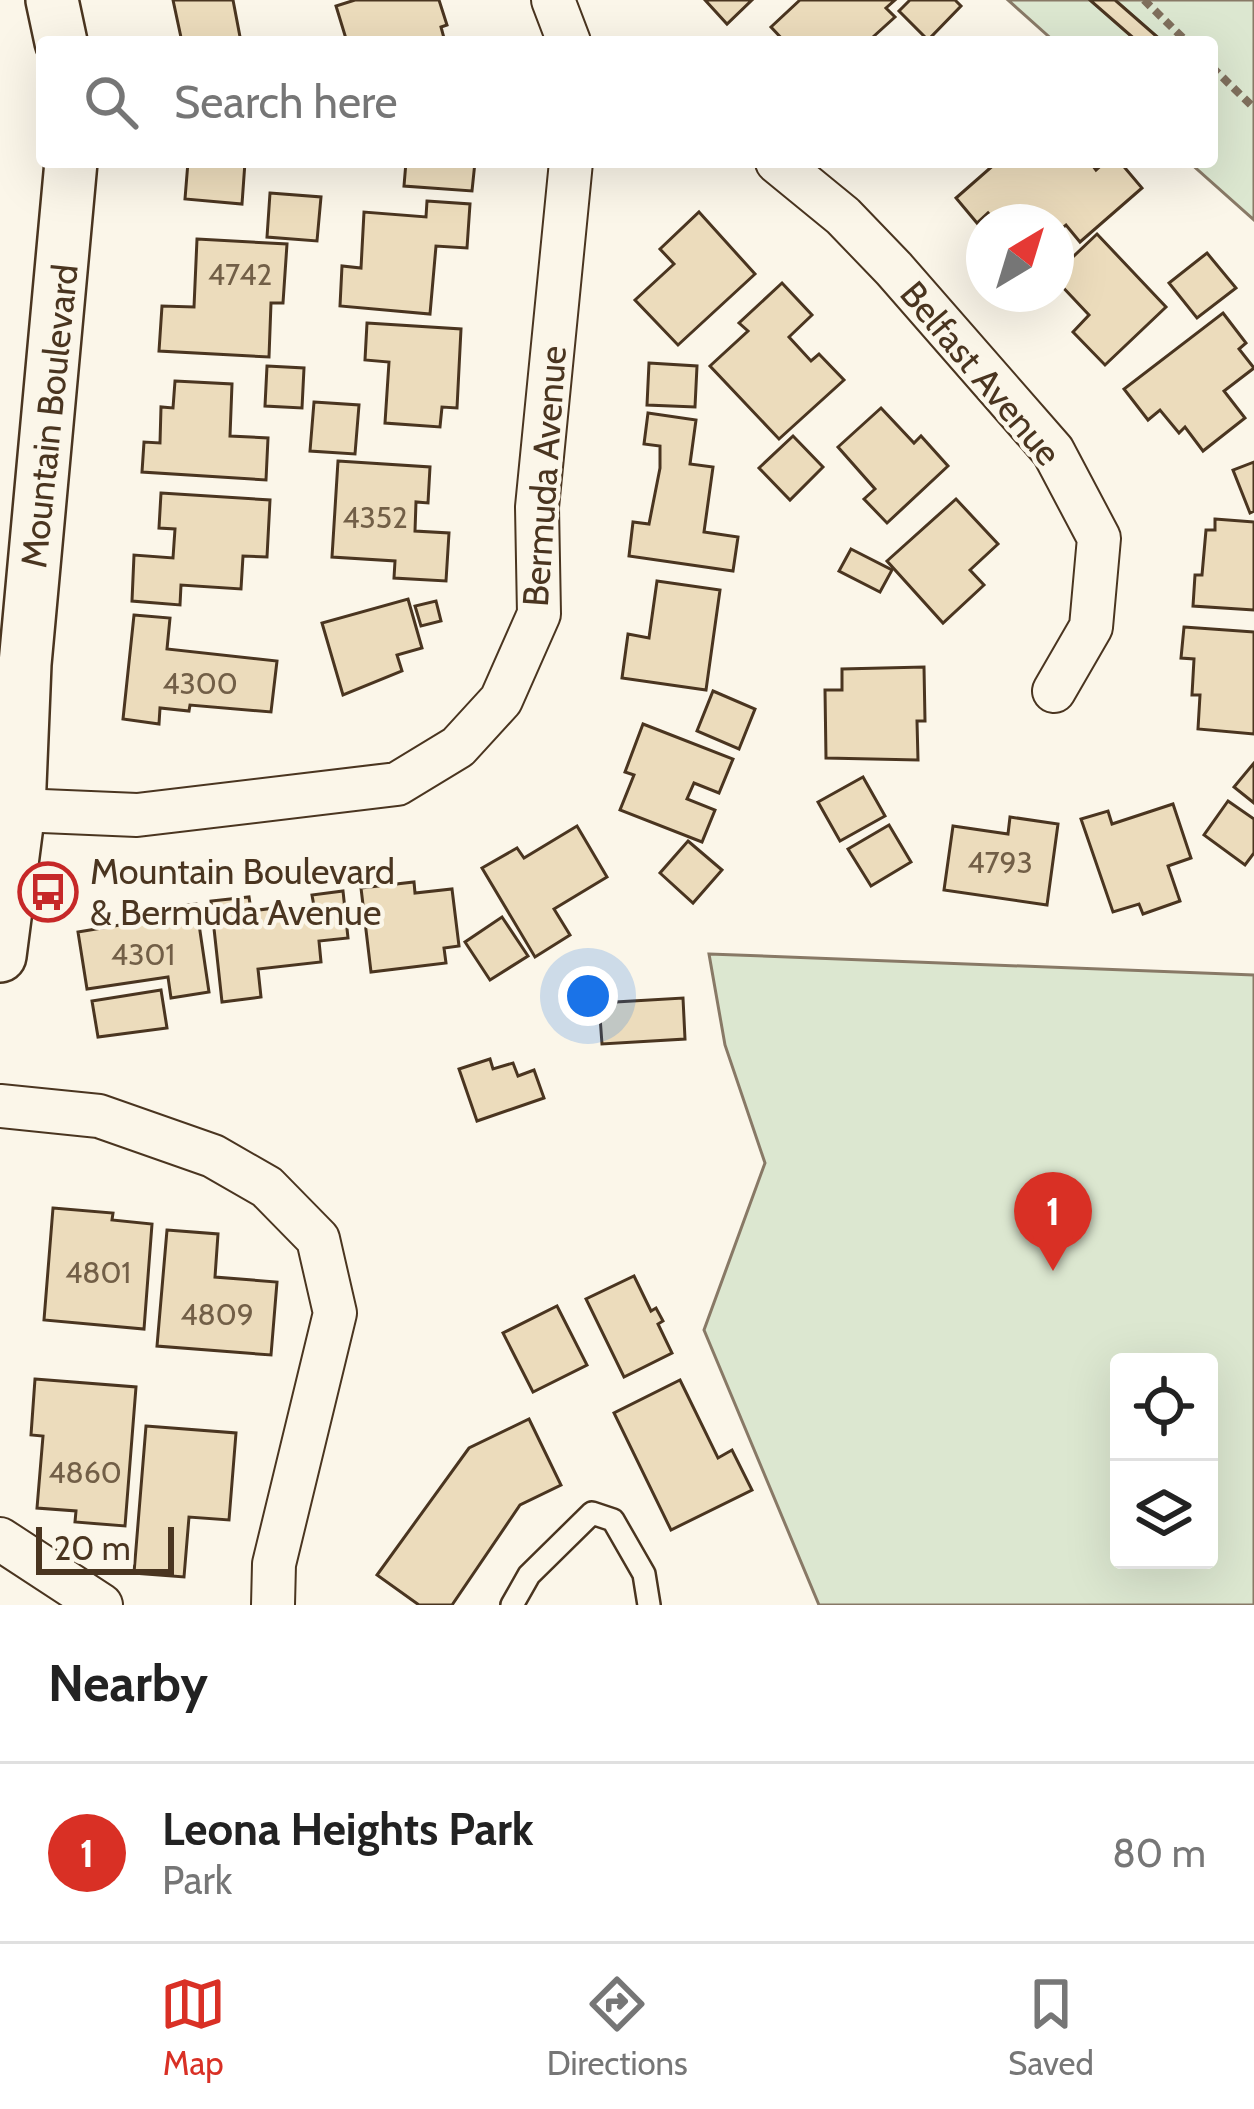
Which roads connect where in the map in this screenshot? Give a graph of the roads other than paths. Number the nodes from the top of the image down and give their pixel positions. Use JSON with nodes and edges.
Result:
{"nodes":[{"id":1,"x":52,"y":0,"type":"edge"},
{"id":2,"x":554,"y":0,"type":"edge"},
{"id":3,"x":60,"y":36,"type":"edge"},
{"id":4,"x":567,"y":36,"type":"edge"},
{"id":5,"x":70,"y":168,"type":"edge"},
{"id":6,"x":570,"y":168,"type":"edge"},
{"id":7,"x":784,"y":168,"type":"edge"},
{"id":8,"x":1054,"y":691,"type":"dead end"},
{"id":9,"x":10,"y":816,"type":"edge"},
{"id":10,"x":0,"y":956,"type":"edge"},
{"id":11,"x":0,"y":1106,"type":"edge"},
{"id":12,"x":0,"y":1539,"type":"edge"},
{"id":13,"x":101,"y":1605,"type":"edge"},
{"id":14,"x":273,"y":1605,"type":"edge"},
{"id":15,"x":512,"y":1605,"type":"edge"},
{"id":16,"x":649,"y":1605,"type":"edge"}],
"edges":[{"from":1,"to":3,"type":"street"},
{"from":2,"to":4,"type":"street"},
{"from":5,"to":9,"type":"street","name":"Mountain Boulevard"},
{"from":6,"to":9,"type":"street","name":"Bermuda Avenue"},
{"from":7,"to":8,"type":"street","name":"Belfast Avenue"},
{"from":9,"to":10,"type":"street","name":"Mountain Boulevard"},
{"from":11,"to":14,"type":"street"},
{"from":12,"to":13,"type":"street"},
{"from":15,"to":16,"type":"lane"}]}
